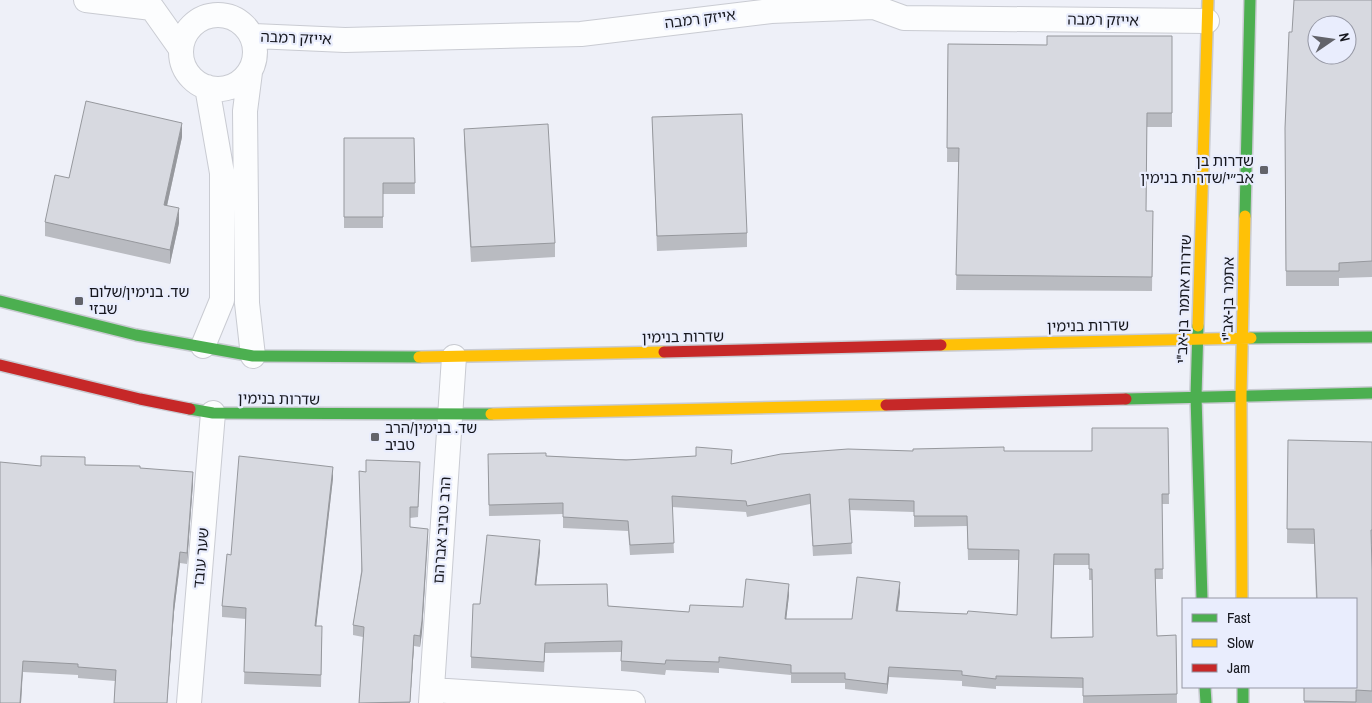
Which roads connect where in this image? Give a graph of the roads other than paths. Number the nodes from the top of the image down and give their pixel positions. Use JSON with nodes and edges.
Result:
{"nodes":[{"id":1,"x":86,"y":0,"type":"edge"},
{"id":2,"x":1250,"y":0,"type":"edge"},
{"id":3,"x":874,"y":4,"type":"edge"},
{"id":4,"x":213,"y":8,"type":"edge"},
{"id":5,"x":1207,"y":10,"type":"edge"},
{"id":6,"x":252,"y":36,"type":"junction"},
{"id":7,"x":181,"y":49,"type":"junction"},
{"id":8,"x":250,"y":72,"type":"junction"},
{"id":9,"x":207,"y":87,"type":"junction"},
{"id":10,"x":0,"y":301,"type":"edge"},
{"id":11,"x":1372,"y":337,"type":"edge"},
{"id":12,"x":1197,"y":339,"type":"junction"},
{"id":13,"x":1243,"y":339,"type":"junction"},
{"id":14,"x":203,"y":346,"type":"junction"},
{"id":15,"x":253,"y":356,"type":"junction"},
{"id":16,"x":454,"y":357,"type":"junction"},
{"id":17,"x":5,"y":369,"type":"edge"},
{"id":18,"x":1372,"y":393,"type":"edge"},
{"id":19,"x":1196,"y":396,"type":"junction"},
{"id":20,"x":1241,"y":396,"type":"junction"},
{"id":21,"x":213,"y":413,"type":"junction"},
{"id":22,"x":449,"y":415,"type":"junction"},
{"id":23,"x":1202,"y":598,"type":"edge"},
{"id":24,"x":1242,"y":598,"type":"edge"},
{"id":25,"x":1205,"y":688,"type":"edge"},
{"id":26,"x":1243,"y":688,"type":"edge"},
{"id":27,"x":431,"y":697,"type":"edge"},
{"id":28,"x":189,"y":703,"type":"edge"},
{"id":29,"x":633,"y":703,"type":"edge"},
{"id":30,"x":1206,"y":703,"type":"edge"},
{"id":31,"x":1243,"y":703,"type":"edge"}],
"edges":[{"from":1,"to":7,"type":"street"},
{"from":2,"to":13,"type":"main road","name":"אתמר בן-אב\"י"},
{"from":3,"to":5,"type":"street","name":"אייזק רמבה"},
{"from":3,"to":6,"type":"street","name":"אייזק רמבה"},
{"from":4,"to":6,"type":"street"},
{"from":4,"to":7,"type":"street"},
{"from":5,"to":12,"type":"main road","name":"שדרות אתמר בן-אב\"י"},
{"from":6,"to":8,"type":"street"},
{"from":7,"to":9,"type":"street"},
{"from":8,"to":9,"type":"street"},
{"from":8,"to":15,"type":"street"},
{"from":9,"to":14,"type":"street"},
{"from":10,"to":14,"type":"main road","name":"שדרות בנימין"},
{"from":11,"to":13,"type":"main road","name":"שדרות בנימין"},
{"from":12,"to":13,"type":"main road","name":"שדרות בנימין"},
{"from":12,"to":16,"type":"main road","name":"שדרות בנימין"},
{"from":12,"to":19,"type":"main road","name":"שדרות אתמר בן-אב\"י"},
{"from":13,"to":20,"type":"main road","name":"אתמר בן-אב\"י"},
{"from":14,"to":15,"type":"main road","name":"שדרות בנימין"},
{"from":15,"to":16,"type":"main road","name":"שדרות בנימין"},
{"from":16,"to":22,"type":"street","name":"הרב טביב אברהם"},
{"from":17,"to":21,"type":"main road","name":"שדרות בנימין"},
{"from":18,"to":20,"type":"main road","name":"שדרות בנימין"},
{"from":19,"to":20,"type":"main road","name":"שדרות בנימין"},
{"from":19,"to":22,"type":"main road","name":"שדרות בנימין"},
{"from":19,"to":23,"type":"main road","name":"שדרות אתמר בן-אב\"י"},
{"from":20,"to":24,"type":"main road","name":"אתמר בן-אב\"י"},
{"from":21,"to":22,"type":"main road","name":"שדרות בנימין"},
{"from":21,"to":28,"type":"street","name":"שער עובד"},
{"from":22,"to":27,"type":"street","name":"הרב טביב אברהם"},
{"from":25,"to":30,"type":"main road"},
{"from":26,"to":31,"type":"main road"},
{"from":27,"to":29,"type":"street"}]}
